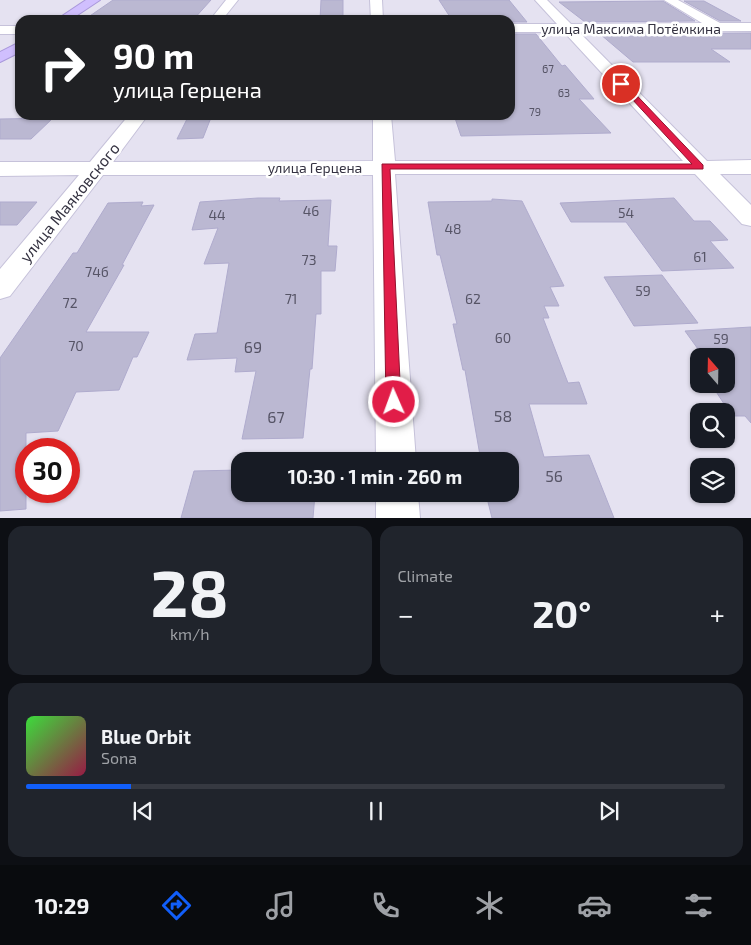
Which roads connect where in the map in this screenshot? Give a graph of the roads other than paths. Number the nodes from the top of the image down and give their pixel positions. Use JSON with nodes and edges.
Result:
{"nodes":[{"id":1,"x":94,"y":0,"type":"edge"},
{"id":2,"x":232,"y":0,"type":"edge"},
{"id":3,"x":376,"y":0,"type":"edge"},
{"id":4,"x":541,"y":0,"type":"edge"},
{"id":5,"x":670,"y":0,"type":"edge"},
{"id":6,"x":70,"y":15,"type":"edge"},
{"id":7,"x":220,"y":15,"type":"edge"},
{"id":8,"x":377,"y":15,"type":"edge"},
{"id":9,"x":718,"y":27,"type":"junction"},
{"id":10,"x":751,"y":27,"type":"edge"},
{"id":11,"x":515,"y":28,"type":"edge"},
{"id":12,"x":569,"y":28,"type":"junction"},
{"id":13,"x":0,"y":30,"type":"edge"},
{"id":14,"x":15,"y":30,"type":"edge"},
{"id":15,"x":738,"y":38,"type":"dead end"},
{"id":16,"x":15,"y":49,"type":"edge"},
{"id":17,"x":0,"y":58,"type":"edge"},
{"id":18,"x":135,"y":120,"type":"edge"},
{"id":19,"x":382,"y":120,"type":"edge"},
{"id":20,"x":385,"y":166,"type":"junction"},
{"id":21,"x":700,"y":167,"type":"junction"},
{"id":22,"x":751,"y":167,"type":"edge"},
{"id":23,"x":95,"y":168,"type":"junction"},
{"id":24,"x":0,"y":169,"type":"edge"},
{"id":25,"x":751,"y":219,"type":"edge"},
{"id":26,"x":0,"y":289,"type":"edge"},
{"id":27,"x":396,"y":452,"type":"edge"},
{"id":28,"x":397,"y":502,"type":"edge"},
{"id":29,"x":398,"y":518,"type":"edge"}],
"edges":[{"from":1,"to":6,"type":"street"},
{"from":2,"to":7,"type":"street"},
{"from":3,"to":8,"type":"street"},
{"from":4,"to":12,"type":"street"},
{"from":5,"to":9,"type":"street"},
{"from":9,"to":10,"type":"street","name":"улица Максима Потёмкина"},
{"from":9,"to":12,"type":"street","name":"улица Максима Потёмкина"},
{"from":9,"to":15,"type":"street"},
{"from":11,"to":12,"type":"street","name":"улица Максима Потёмкина"},
{"from":12,"to":21,"type":"street"},
{"from":13,"to":14,"type":"street"},
{"from":16,"to":17,"type":"street"},
{"from":18,"to":23,"type":"street","name":"улица Маяковского"},
{"from":19,"to":20,"type":"street"},
{"from":20,"to":21,"type":"street","name":"улица Герцена"},
{"from":20,"to":23,"type":"street","name":"улица Герцена"},
{"from":20,"to":27,"type":"street"},
{"from":21,"to":22,"type":"street","name":"улица Герцена"},
{"from":21,"to":25,"type":"street"},
{"from":23,"to":24,"type":"street","name":"улица Герцена"},
{"from":23,"to":26,"type":"street","name":"улица Маяковского"},
{"from":28,"to":29,"type":"street"}]}
